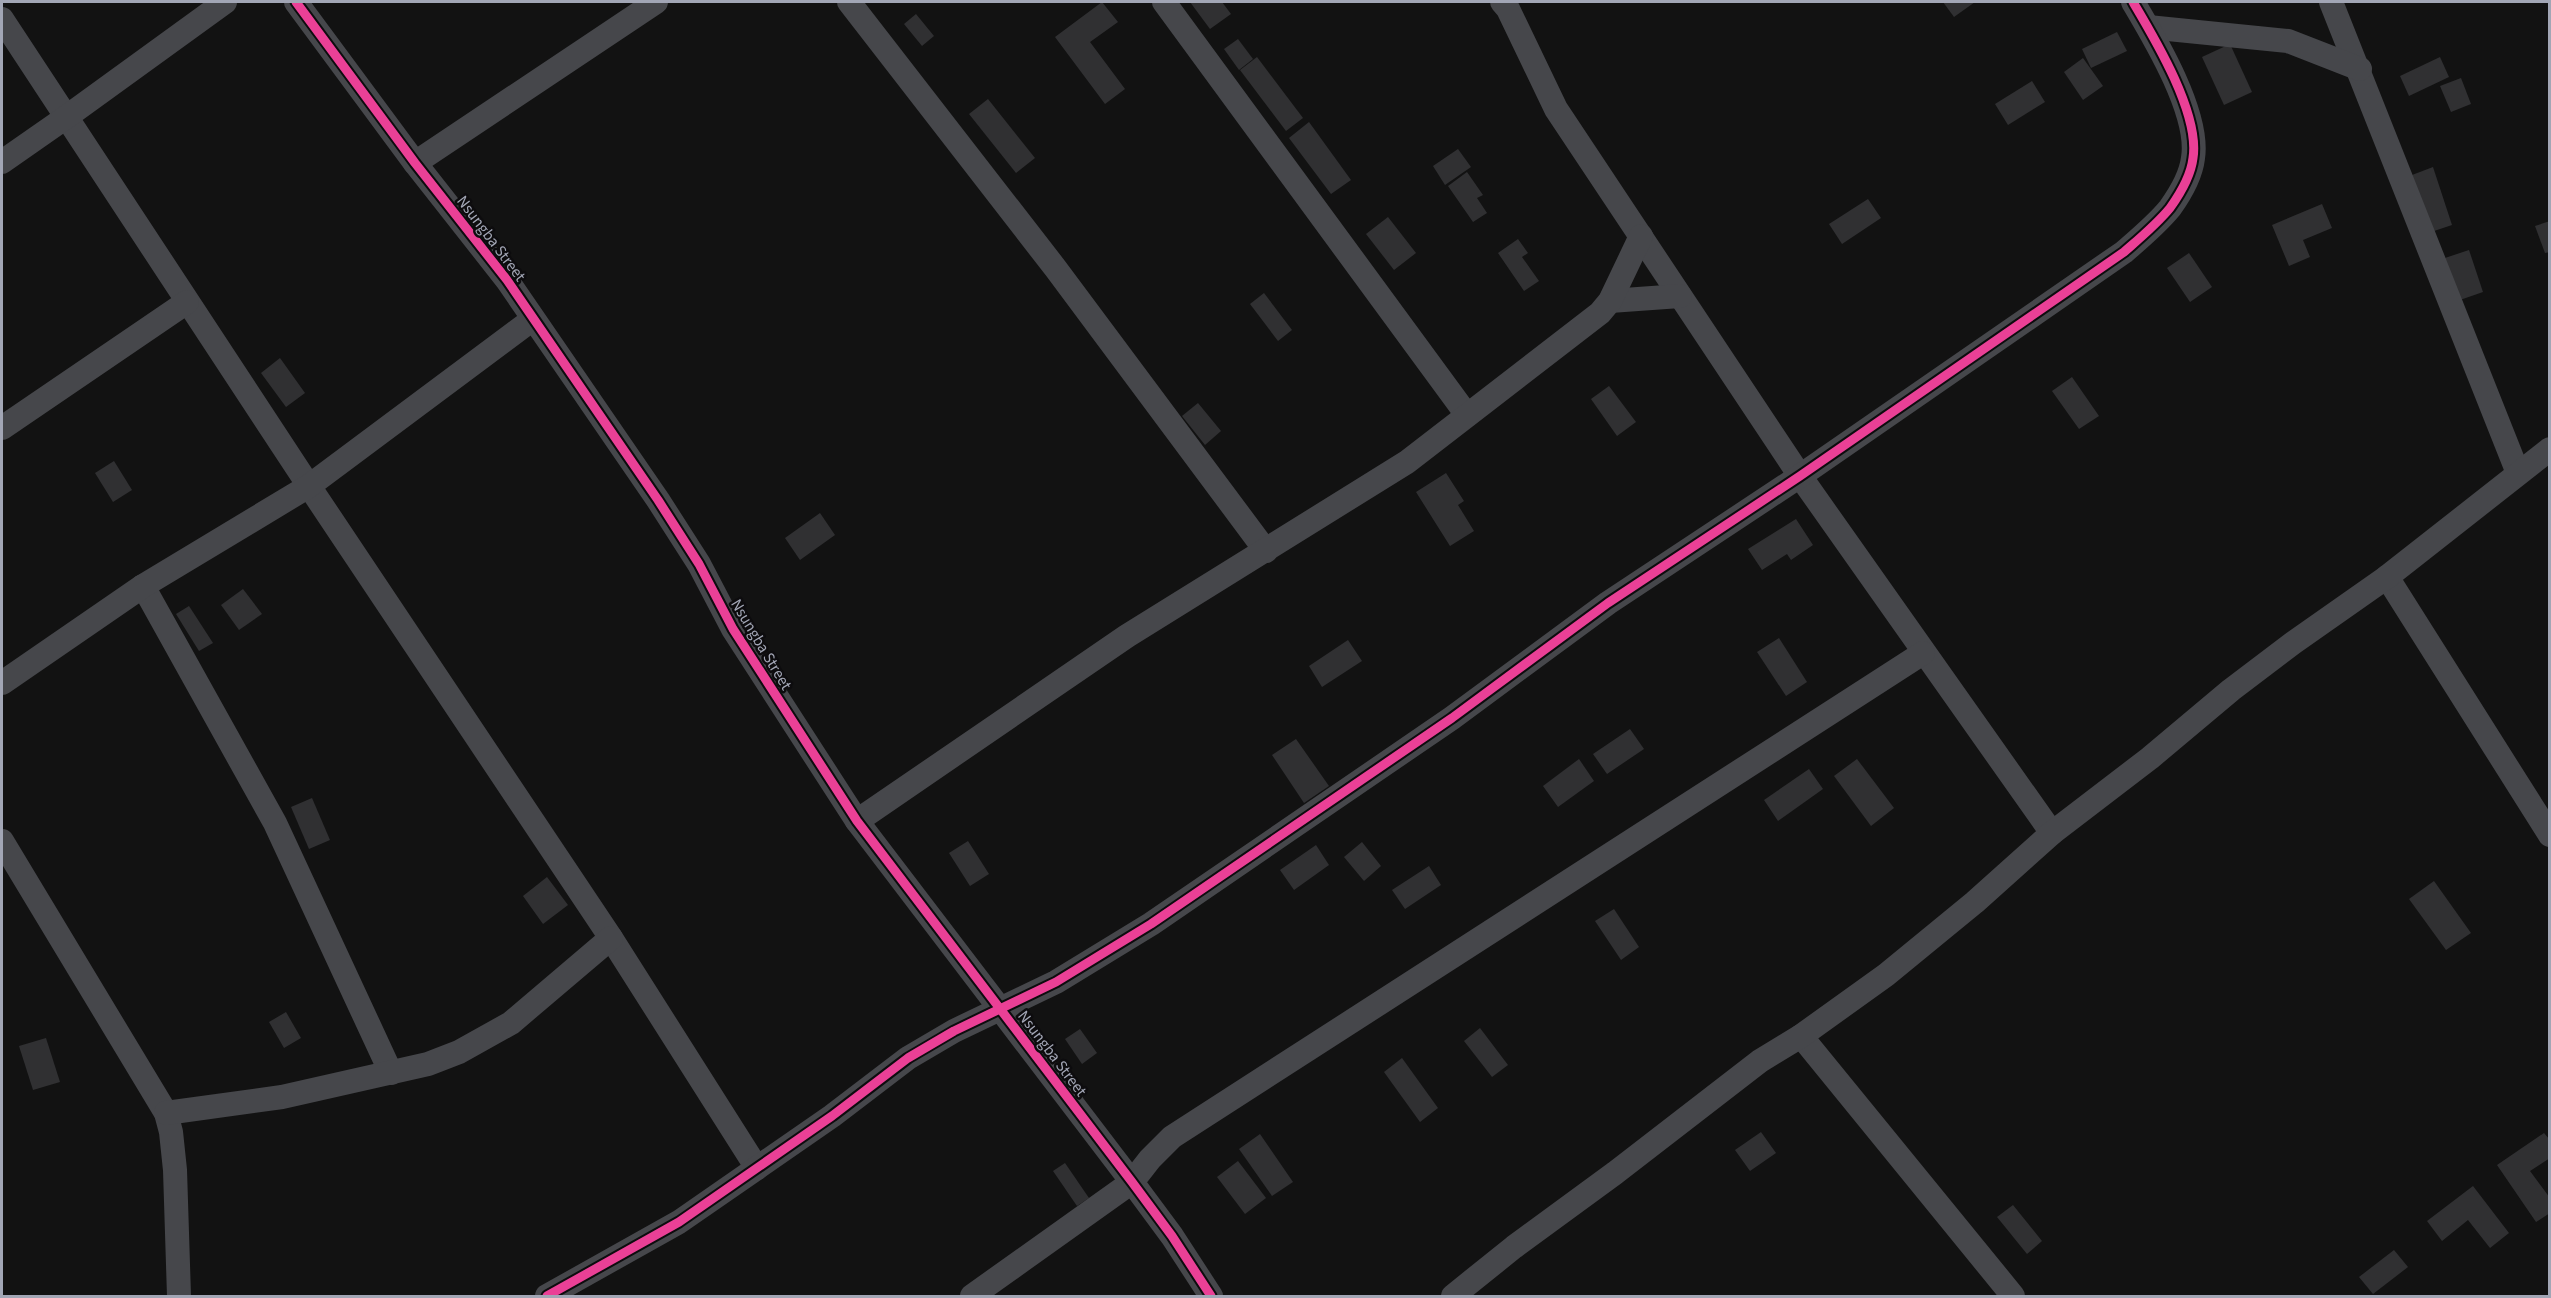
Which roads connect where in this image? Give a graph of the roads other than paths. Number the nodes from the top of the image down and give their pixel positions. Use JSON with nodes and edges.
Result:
{"nodes":[{"id":1,"x":225,"y":2,"type":"edge"},
{"id":2,"x":296,"y":2,"type":"edge"},
{"id":3,"x":656,"y":2,"type":"edge"},
{"id":4,"x":849,"y":2,"type":"edge"},
{"id":5,"x":1164,"y":2,"type":"edge"},
{"id":6,"x":1502,"y":2,"type":"edge"},
{"id":7,"x":2133,"y":2,"type":"edge"},
{"id":8,"x":2331,"y":2,"type":"edge"},
{"id":9,"x":2,"y":19,"type":"edge"},
{"id":10,"x":2148,"y":27,"type":"junction"},
{"id":11,"x":2360,"y":69,"type":"junction"},
{"id":12,"x":65,"y":118,"type":"junction"},
{"id":13,"x":2,"y":162,"type":"edge"},
{"id":14,"x":415,"y":163,"type":"junction"},
{"id":15,"x":1641,"y":236,"type":"junction"},
{"id":16,"x":1680,"y":296,"type":"junction"},
{"id":17,"x":1610,"y":301,"type":"junction"},
{"id":18,"x":187,"y":302,"type":"junction"},
{"id":19,"x":533,"y":319,"type":"junction"},
{"id":20,"x":1467,"y":415,"type":"junction"},
{"id":21,"x":2,"y":428,"type":"edge"},
{"id":22,"x":2550,"y":449,"type":"edge"},
{"id":23,"x":2518,"y":473,"type":"junction"},
{"id":24,"x":1800,"y":476,"type":"junction"},
{"id":25,"x":309,"y":486,"type":"junction"},
{"id":26,"x":1266,"y":551,"type":"junction"},
{"id":27,"x":2387,"y":577,"type":"junction"},
{"id":28,"x":143,"y":586,"type":"junction"},
{"id":29,"x":1923,"y":652,"type":"junction"},
{"id":30,"x":2,"y":683,"type":"edge"},
{"id":31,"x":857,"y":821,"type":"junction"},
{"id":32,"x":2052,"y":833,"type":"junction"},
{"id":33,"x":2550,"y":835,"type":"edge"},
{"id":34,"x":2,"y":841,"type":"edge"},
{"id":35,"x":611,"y":938,"type":"junction"},
{"id":36,"x":1001,"y":1009,"type":"junction"},
{"id":37,"x":1801,"y":1036,"type":"junction"},
{"id":38,"x":391,"y":1073,"type":"junction"},
{"id":39,"x":166,"y":1113,"type":"junction"},
{"id":40,"x":757,"y":1168,"type":"junction"},
{"id":41,"x":1132,"y":1182,"type":"junction"},
{"id":42,"x":179,"y":1296,"type":"edge"},
{"id":43,"x":547,"y":1296,"type":"edge"},
{"id":44,"x":972,"y":1296,"type":"edge"},
{"id":45,"x":1211,"y":1296,"type":"edge"},
{"id":46,"x":1453,"y":1296,"type":"edge"},
{"id":47,"x":2013,"y":1296,"type":"edge"}],
"edges":[{"from":1,"to":12,"type":"street"},
{"from":2,"to":14,"type":"street","name":"Nsungba Street"},
{"from":3,"to":14,"type":"street"},
{"from":4,"to":26,"type":"street"},
{"from":5,"to":20,"type":"street"},
{"from":6,"to":15,"type":"street"},
{"from":7,"to":10,"type":"street"},
{"from":8,"to":11,"type":"street"},
{"from":9,"to":12,"type":"street"},
{"from":10,"to":11,"type":"street"},
{"from":10,"to":24,"type":"street"},
{"from":11,"to":23,"type":"street"},
{"from":12,"to":13,"type":"street"},
{"from":12,"to":18,"type":"street"},
{"from":14,"to":19,"type":"street","name":"Nsungba Street"},
{"from":15,"to":16,"type":"street"},
{"from":15,"to":17,"type":"street"},
{"from":16,"to":17,"type":"street"},
{"from":16,"to":24,"type":"street"},
{"from":17,"to":20,"type":"street"},
{"from":18,"to":21,"type":"street"},
{"from":18,"to":25,"type":"street"},
{"from":19,"to":25,"type":"street"},
{"from":19,"to":31,"type":"street","name":"Nsungba Street"},
{"from":20,"to":26,"type":"street"},
{"from":22,"to":23,"type":"street"},
{"from":23,"to":27,"type":"street"},
{"from":24,"to":29,"type":"street"},
{"from":24,"to":36,"type":"street"},
{"from":25,"to":28,"type":"street"},
{"from":25,"to":35,"type":"street"},
{"from":26,"to":31,"type":"street"},
{"from":27,"to":32,"type":"street"},
{"from":27,"to":33,"type":"street"},
{"from":28,"to":30,"type":"street"},
{"from":28,"to":38,"type":"street"},
{"from":29,"to":32,"type":"street"},
{"from":29,"to":41,"type":"street"},
{"from":31,"to":36,"type":"street","name":"Nsungba Street"},
{"from":32,"to":37,"type":"street"},
{"from":34,"to":39,"type":"street"},
{"from":35,"to":38,"type":"street"},
{"from":35,"to":40,"type":"street"},
{"from":36,"to":40,"type":"street"},
{"from":36,"to":41,"type":"street","name":"Nsungba Street"},
{"from":37,"to":46,"type":"street"},
{"from":37,"to":47,"type":"street"},
{"from":38,"to":39,"type":"street"},
{"from":39,"to":42,"type":"street"},
{"from":40,"to":43,"type":"street"},
{"from":41,"to":44,"type":"street"},
{"from":41,"to":45,"type":"street","name":"Nsungba Street"}]}
